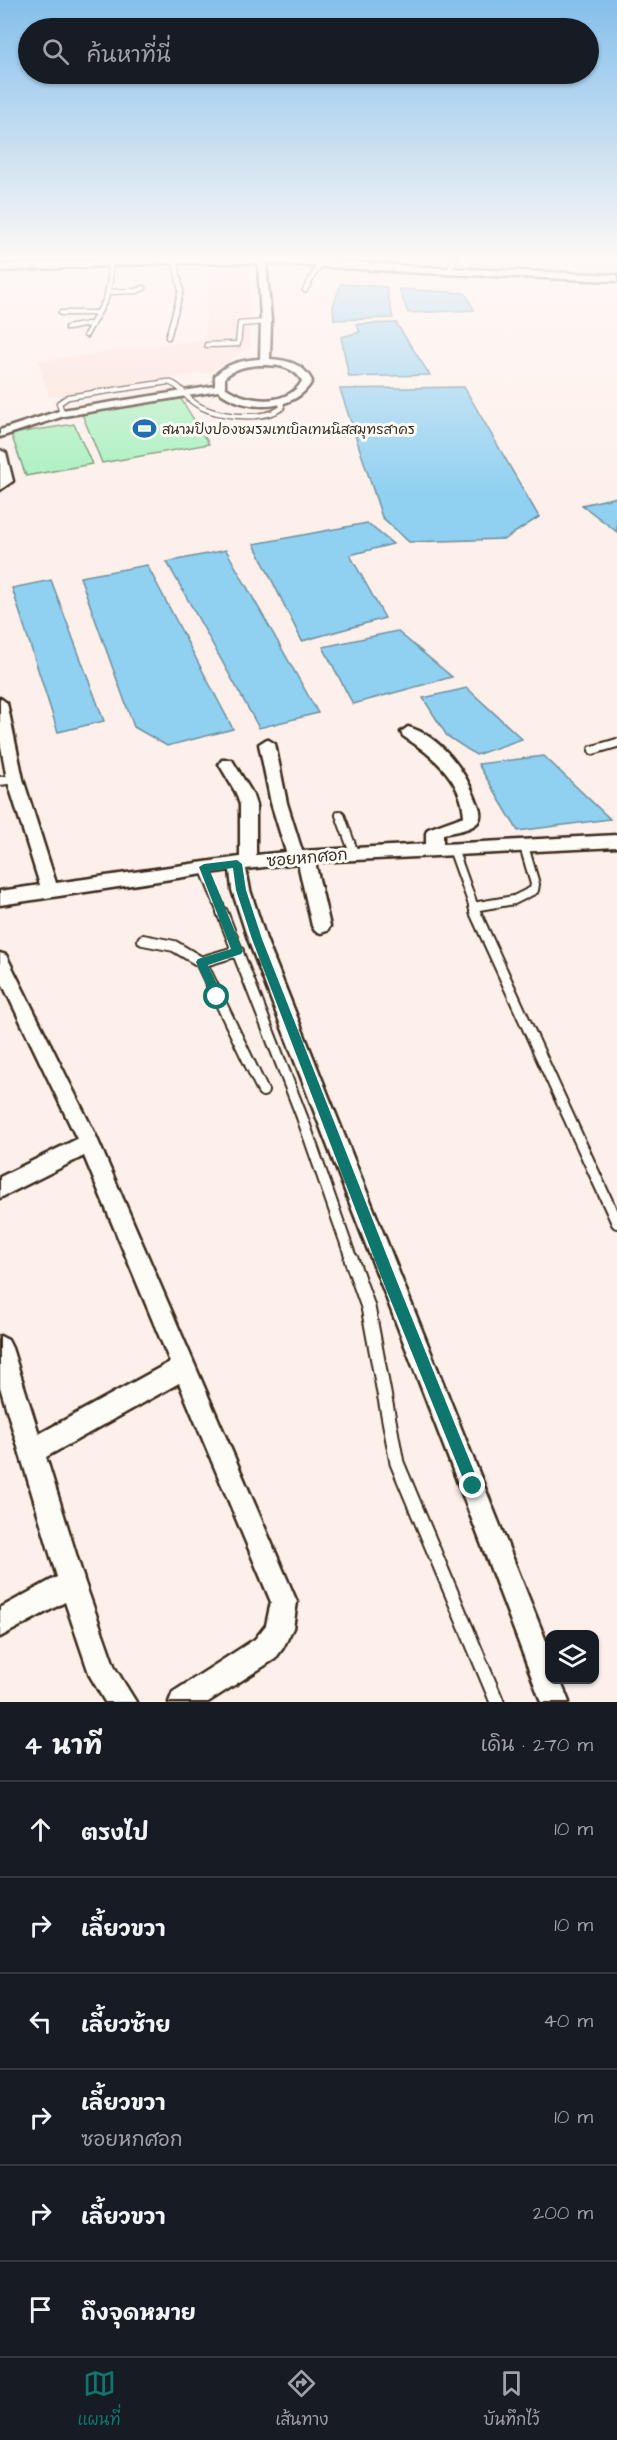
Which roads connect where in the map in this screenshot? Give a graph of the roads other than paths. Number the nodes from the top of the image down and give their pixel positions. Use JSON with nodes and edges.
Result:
{"nodes":[{"id":1,"x":239,"y":336,"type":"edge"},
{"id":2,"x":265,"y":336,"type":"edge"},
{"id":3,"x":207,"y":345,"type":"dead end"},
{"id":4,"x":264,"y":362,"type":"junction"},
{"id":5,"x":220,"y":388,"type":"junction"},
{"id":6,"x":184,"y":393,"type":"junction"},
{"id":7,"x":281,"y":401,"type":"junction"},
{"id":8,"x":0,"y":434,"type":"edge"},
{"id":9,"x":0,"y":453,"type":"edge"},
{"id":10,"x":0,"y":487,"type":"edge"},
{"id":11,"x":0,"y":703,"type":"edge"},
{"id":12,"x":408,"y":732,"type":"dead end"},
{"id":13,"x":617,"y":743,"type":"edge"},
{"id":14,"x":267,"y":744,"type":"dead end"},
{"id":15,"x":593,"y":750,"type":"dead end"},
{"id":16,"x":227,"y":764,"type":"dead end"},
{"id":17,"x":8,"y":780,"type":"edge"},
{"id":18,"x":340,"y":815,"type":"dead end"},
{"id":19,"x":617,"y":841,"type":"edge"},
{"id":20,"x":435,"y":850,"type":"junction"},
{"id":21,"x":525,"y":851,"type":"junction"},
{"id":22,"x":354,"y":853,"type":"junction"},
{"id":23,"x":455,"y":853,"type":"junction"},
{"id":24,"x":303,"y":859,"type":"junction"},
{"id":25,"x":206,"y":872,"type":"junction"},
{"id":26,"x":241,"y":873,"type":"junction"},
{"id":27,"x":50,"y":890,"type":"junction"},
{"id":28,"x":0,"y":898,"type":"edge"},
{"id":29,"x":473,"y":907,"type":"junction"},
{"id":30,"x":321,"y":926,"type":"dead end"},
{"id":31,"x":143,"y":940,"type":"dead end"},
{"id":32,"x":238,"y":951,"type":"junction"},
{"id":33,"x":0,"y":960,"type":"edge"},
{"id":34,"x":201,"y":962,"type":"junction"},
{"id":35,"x":262,"y":1091,"type":"dead end"},
{"id":36,"x":89,"y":1143,"type":"junction"},
{"id":37,"x":0,"y":1188,"type":"edge"},
{"id":38,"x":617,"y":1223,"type":"edge"},
{"id":39,"x":0,"y":1348,"type":"edge"},
{"id":40,"x":186,"y":1367,"type":"junction"},
{"id":41,"x":32,"y":1451,"type":"junction"},
{"id":42,"x":72,"y":1583,"type":"junction"},
{"id":43,"x":0,"y":1623,"type":"edge"},
{"id":44,"x":122,"y":1702,"type":"edge"},
{"id":45,"x":183,"y":1702,"type":"edge"},
{"id":46,"x":497,"y":1702,"type":"edge"},
{"id":47,"x":555,"y":1702,"type":"edge"}],
"edges":[{"from":1,"to":3,"type":"lane"},
{"from":2,"to":4,"type":"street"},
{"from":4,"to":5,"type":"street"},
{"from":4,"to":7,"type":"street"},
{"from":5,"to":6,"type":"street"},
{"from":5,"to":7,"type":"street"},
{"from":6,"to":7,"type":"lane"},
{"from":6,"to":8,"type":"street"},
{"from":9,"to":10,"type":"street"},
{"from":11,"to":17,"type":"street"},
{"from":12,"to":20,"type":"street"},
{"from":13,"to":15,"type":"lane"},
{"from":14,"to":24,"type":"street"},
{"from":16,"to":26,"type":"street"},
{"from":17,"to":27,"type":"street"},
{"from":18,"to":22,"type":"lane"},
{"from":19,"to":21,"type":"street","name":"ซอยหกศอก"},
{"from":20,"to":22,"type":"street","name":"ซอยหกศอก"},
{"from":20,"to":23,"type":"street","name":"ซอยหกศอก"},
{"from":21,"to":23,"type":"street","name":"ซอยหกศอก"},
{"from":21,"to":29,"type":"lane"},
{"from":22,"to":24,"type":"street","name":"ซอยหกศอก"},
{"from":23,"to":29,"type":"lane"},
{"from":24,"to":26,"type":"street","name":"ซอยหกศอก"},
{"from":24,"to":30,"type":"street"},
{"from":25,"to":26,"type":"street","name":"ซอยหกศอก"},
{"from":25,"to":27,"type":"street","name":"ซอยหกศอก"},
{"from":25,"to":32,"type":"lane"},
{"from":26,"to":47,"type":"street"},
{"from":27,"to":28,"type":"street","name":"ซอยหกศอก"},
{"from":29,"to":38,"type":"lane"},
{"from":31,"to":34,"type":"lane"},
{"from":32,"to":34,"type":"lane"},
{"from":32,"to":46,"type":"lane"},
{"from":33,"to":36,"type":"street"},
{"from":34,"to":35,"type":"lane"},
{"from":36,"to":37,"type":"street"},
{"from":36,"to":40,"type":"street"},
{"from":39,"to":41,"type":"street"},
{"from":40,"to":41,"type":"street"},
{"from":40,"to":45,"type":"street"},
{"from":41,"to":42,"type":"street"},
{"from":42,"to":43,"type":"street"},
{"from":42,"to":44,"type":"street"}]}
